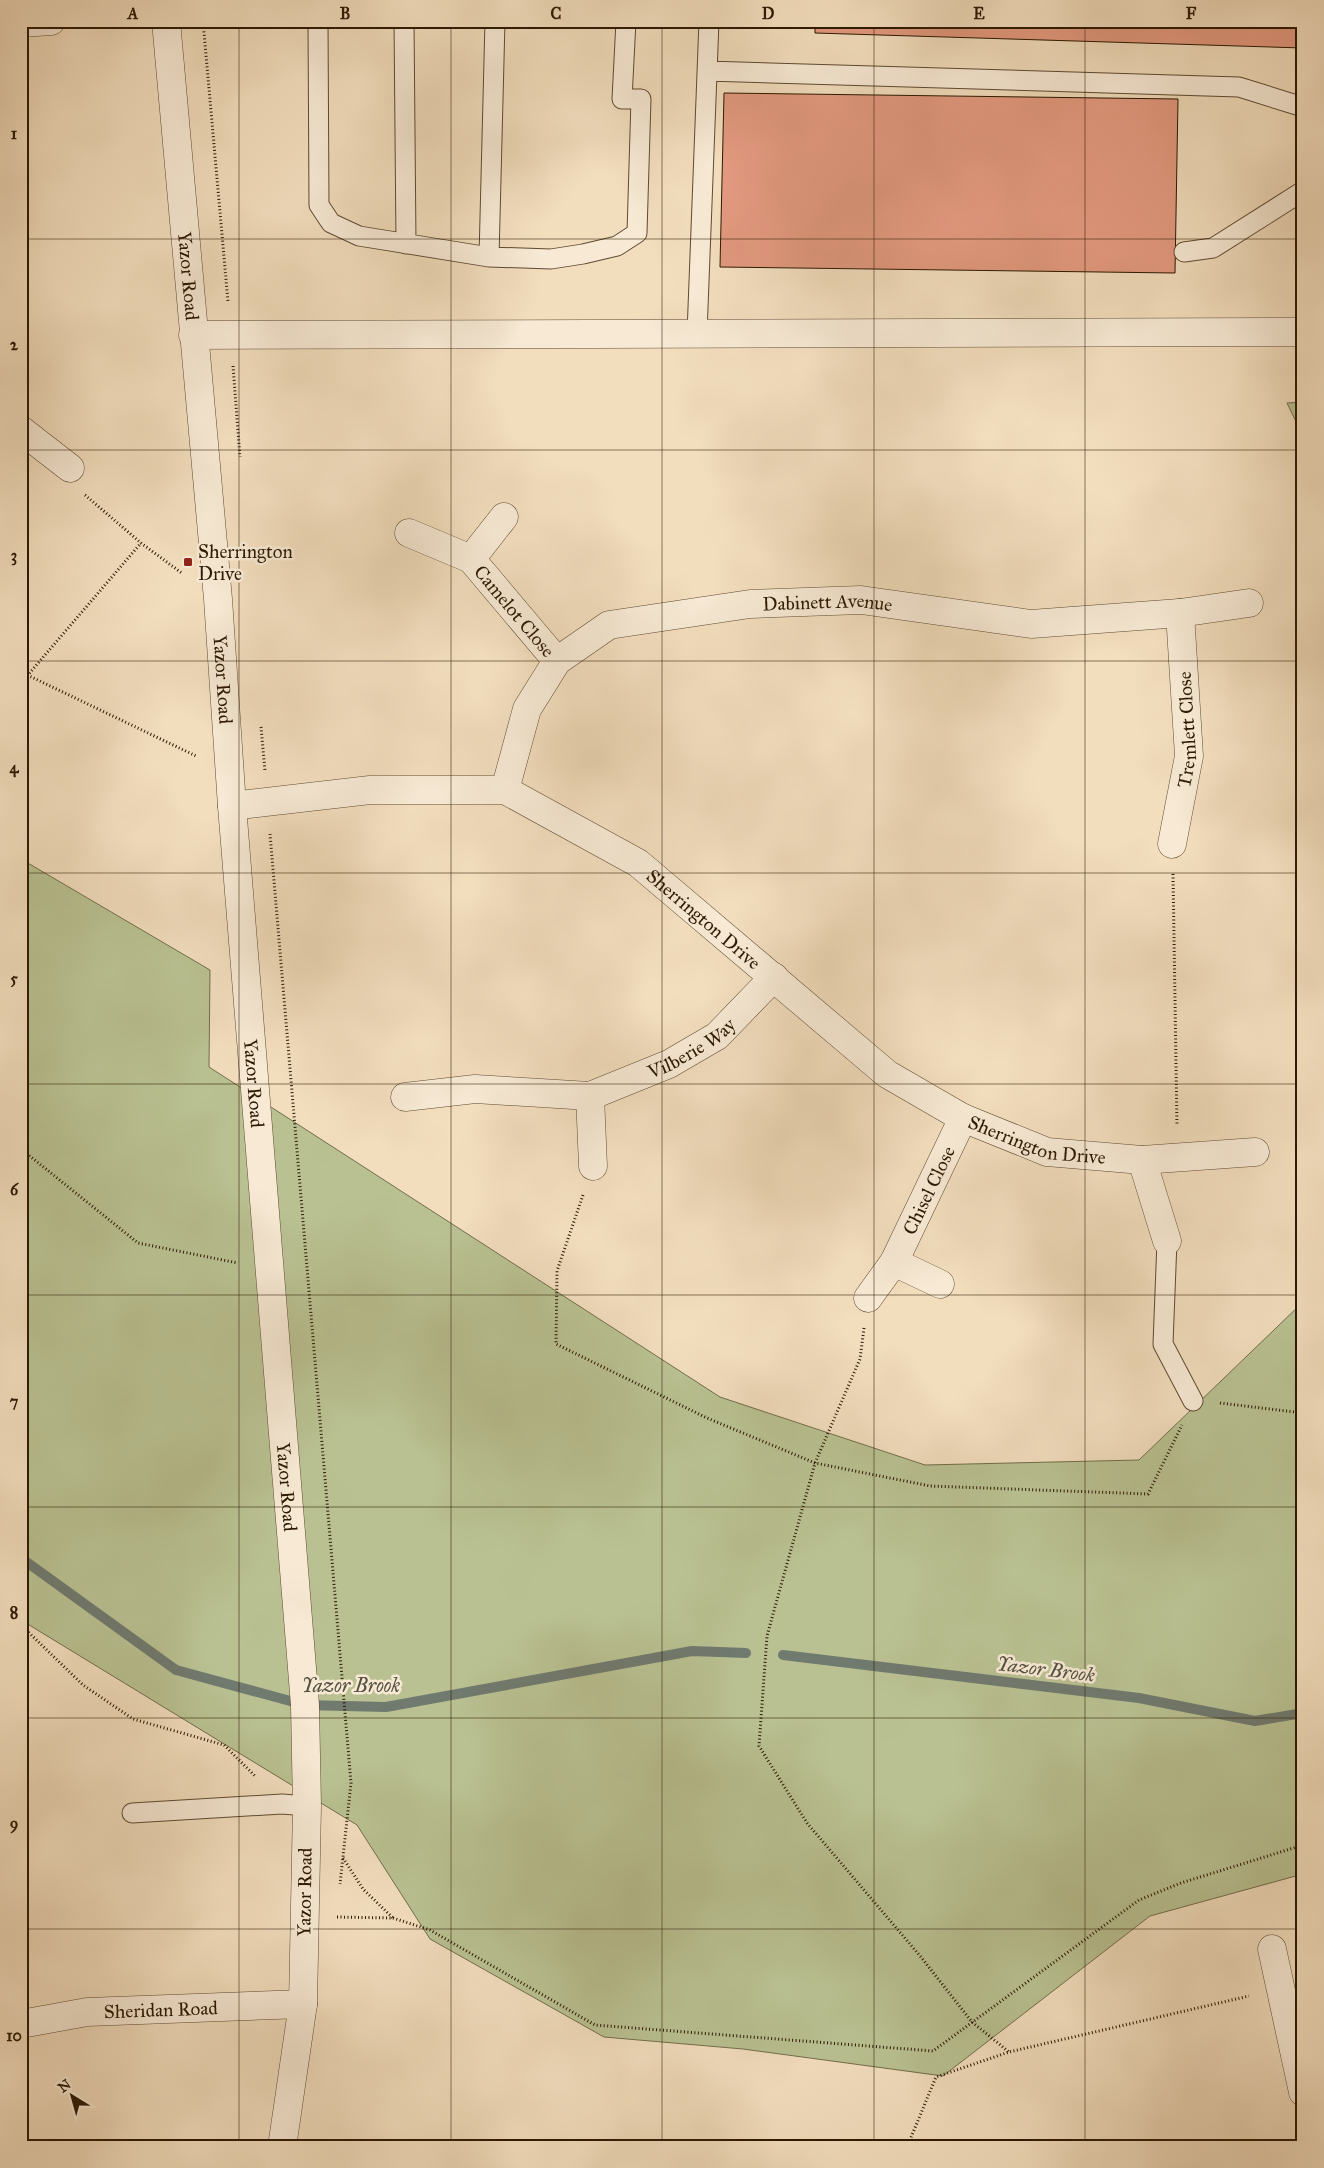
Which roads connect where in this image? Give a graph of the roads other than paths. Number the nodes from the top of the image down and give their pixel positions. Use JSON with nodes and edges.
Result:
{"nodes":[{"id":1,"x":51,"y":21,"type":"edge"},
{"id":2,"x":166,"y":21,"type":"edge"},
{"id":3,"x":318,"y":21,"type":"edge"},
{"id":4,"x":404,"y":21,"type":"edge"},
{"id":5,"x":496,"y":21,"type":"edge"},
{"id":6,"x":626,"y":21,"type":"edge"},
{"id":7,"x":709,"y":21,"type":"edge"},
{"id":8,"x":21,"y":23,"type":"edge"},
{"id":9,"x":707,"y":71,"type":"junction"},
{"id":10,"x":1303,"y":108,"type":"edge"},
{"id":11,"x":1303,"y":191,"type":"edge"},
{"id":12,"x":406,"y":244,"type":"junction"},
{"id":13,"x":1184,"y":252,"type":"dead end"},
{"id":14,"x":489,"y":257,"type":"junction"},
{"id":15,"x":1303,"y":332,"type":"edge"},
{"id":16,"x":697,"y":334,"type":"junction"},
{"id":17,"x":193,"y":335,"type":"junction"},
{"id":18,"x":21,"y":430,"type":"edge"},
{"id":19,"x":70,"y":468,"type":"road end"},
{"id":20,"x":504,"y":517,"type":"dead end"},
{"id":21,"x":410,"y":533,"type":"dead end"},
{"id":22,"x":471,"y":559,"type":"junction"},
{"id":23,"x":1248,"y":603,"type":"dead end"},
{"id":24,"x":1180,"y":613,"type":"junction"},
{"id":25,"x":558,"y":661,"type":"junction"},
{"id":26,"x":505,"y":790,"type":"junction"},
{"id":27,"x":232,"y":806,"type":"junction"},
{"id":28,"x":1172,"y":844,"type":"road end"},
{"id":29,"x":774,"y":977,"type":"junction"},
{"id":30,"x":590,"y":1096,"type":"junction"},
{"id":31,"x":406,"y":1097,"type":"dead end"},
{"id":32,"x":963,"y":1118,"type":"junction"},
{"id":33,"x":1255,"y":1152,"type":"dead end"},
{"id":34,"x":1142,"y":1160,"type":"junction"},
{"id":35,"x":593,"y":1166,"type":"road end"},
{"id":36,"x":1167,"y":1241,"type":"joint"},
{"id":37,"x":894,"y":1262,"type":"junction"},
{"id":38,"x":940,"y":1284,"type":"dead end"},
{"id":39,"x":868,"y":1298,"type":"road end"},
{"id":40,"x":1193,"y":1401,"type":"road end"},
{"id":41,"x":294,"y":1804,"type":"junction"},
{"id":42,"x":132,"y":1813,"type":"dead end"},
{"id":43,"x":1272,"y":1950,"type":"dead end"},
{"id":44,"x":303,"y":2004,"type":"junction"},
{"id":45,"x":21,"y":2024,"type":"edge"},
{"id":46,"x":1303,"y":2092,"type":"edge"},
{"id":47,"x":282,"y":2147,"type":"edge"}],
"edges":[{"from":1,"to":8,"type":"street"},
{"from":2,"to":17,"type":"street","name":"Yazor Road"},
{"from":3,"to":12,"type":"lane"},
{"from":4,"to":12,"type":"lane"},
{"from":5,"to":14,"type":"lane"},
{"from":6,"to":14,"type":"lane"},
{"from":7,"to":9,"type":"lane"},
{"from":9,"to":10,"type":"lane"},
{"from":9,"to":16,"type":"lane"},
{"from":11,"to":13,"type":"lane"},
{"from":12,"to":14,"type":"lane"},
{"from":15,"to":16,"type":"street"},
{"from":16,"to":17,"type":"street"},
{"from":17,"to":27,"type":"street","name":"Yazor Road"},
{"from":18,"to":19,"type":"street"},
{"from":20,"to":22,"type":"street","name":"Camelot Close"},
{"from":21,"to":22,"type":"street","name":"Camelot Close"},
{"from":22,"to":25,"type":"street","name":"Camelot Close"},
{"from":23,"to":24,"type":"street","name":"Dabinett Avenue"},
{"from":24,"to":25,"type":"street","name":"Dabinett Avenue"},
{"from":24,"to":28,"type":"street","name":"Tremlett Close"},
{"from":25,"to":26,"type":"street","name":"Dabinett Avenue"},
{"from":26,"to":27,"type":"street","name":"Sherrington Drive"},
{"from":26,"to":29,"type":"street","name":"Sherrington Drive"},
{"from":27,"to":41,"type":"street","name":"Yazor Road"},
{"from":29,"to":30,"type":"street","name":"Vilberie Way"},
{"from":29,"to":32,"type":"street","name":"Sherrington Drive"},
{"from":30,"to":31,"type":"street","name":"Vilberie Way"},
{"from":30,"to":35,"type":"street"},
{"from":32,"to":34,"type":"street","name":"Sherrington Drive"},
{"from":32,"to":37,"type":"street","name":"Chisel Close"},
{"from":33,"to":34,"type":"street","name":"Sherrington Drive"},
{"from":34,"to":36,"type":"street"},
{"from":36,"to":40,"type":"lane"},
{"from":37,"to":38,"type":"street"},
{"from":37,"to":39,"type":"street","name":"Chisel Close"},
{"from":41,"to":42,"type":"lane"},
{"from":41,"to":44,"type":"street","name":"Yazor Road"},
{"from":43,"to":46,"type":"street"},
{"from":44,"to":45,"type":"street","name":"Sheridan Road"},
{"from":44,"to":47,"type":"street","name":"Yazor Road"}]}
